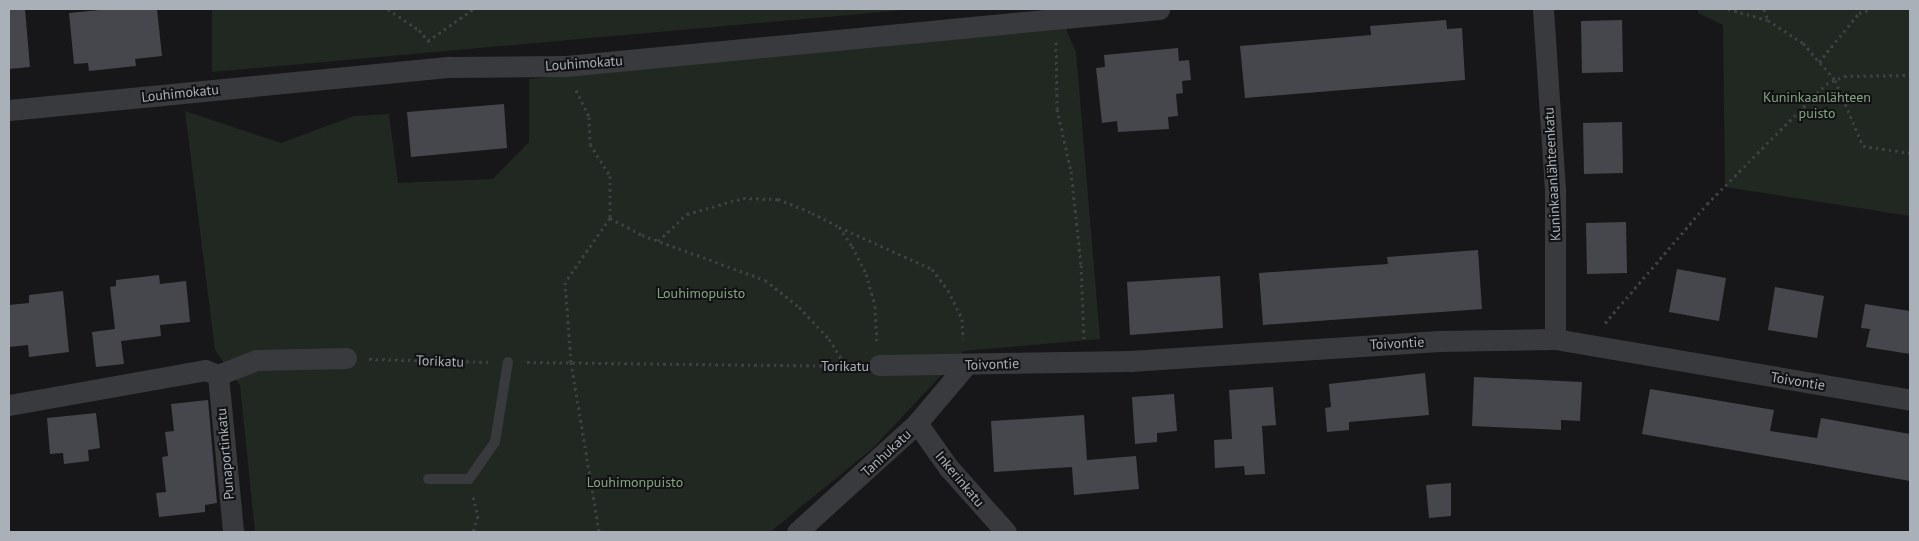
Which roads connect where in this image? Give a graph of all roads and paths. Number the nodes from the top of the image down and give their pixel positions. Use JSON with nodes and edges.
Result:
{"nodes":[{"id":1,"x":388,"y":9,"type":"edge"},
{"id":2,"x":473,"y":9,"type":"edge"},
{"id":3,"x":1159,"y":9,"type":"edge"},
{"id":4,"x":1543,"y":9,"type":"edge"},
{"id":5,"x":1728,"y":9,"type":"edge"},
{"id":6,"x":1764,"y":9,"type":"edge"},
{"id":7,"x":1871,"y":9,"type":"edge"},
{"id":8,"x":1075,"y":13,"type":"edge"},
{"id":9,"x":1768,"y":20,"type":"junction"},
{"id":10,"x":428,"y":41,"type":"junction"},
{"id":11,"x":1055,"y":55,"type":"dead end"},
{"id":12,"x":1820,"y":62,"type":"junction"},
{"id":13,"x":566,"y":66,"type":"junction"},
{"id":14,"x":450,"y":67,"type":"junction"},
{"id":15,"x":1910,"y":75,"type":"edge"},
{"id":16,"x":1835,"y":80,"type":"junction"},
{"id":17,"x":9,"y":110,"type":"edge"},
{"id":18,"x":1910,"y":153,"type":"edge"},
{"id":19,"x":610,"y":218,"type":"junction"},
{"id":20,"x":839,"y":227,"type":"junction"},
{"id":21,"x":658,"y":241,"type":"junction"},
{"id":22,"x":1555,"y":339,"type":"junction"},
{"id":23,"x":1591,"y":346,"type":"junction"},
{"id":24,"x":346,"y":358,"type":"joint"},
{"id":25,"x":508,"y":362,"type":"junction"},
{"id":26,"x":571,"y":362,"type":"junction"},
{"id":27,"x":1084,"y":362,"type":"junction"},
{"id":28,"x":879,"y":365,"type":"junction"},
{"id":29,"x":966,"y":365,"type":"junction"},
{"id":30,"x":846,"y":366,"type":"junction"},
{"id":31,"x":218,"y":375,"type":"junction"},
{"id":32,"x":1910,"y":400,"type":"edge"},
{"id":33,"x":9,"y":406,"type":"edge"},
{"id":34,"x":917,"y":423,"type":"junction"},
{"id":35,"x":428,"y":479,"type":"dead end"},
{"id":36,"x":468,"y":479,"type":"junction"},
{"id":37,"x":233,"y":532,"type":"edge"},
{"id":38,"x":473,"y":532,"type":"edge"},
{"id":39,"x":599,"y":532,"type":"edge"},
{"id":40,"x":797,"y":532,"type":"edge"},
{"id":41,"x":1006,"y":532,"type":"edge"}],
"edges":[{"from":1,"to":10,"type":"path"},
{"from":2,"to":10,"type":"path"},
{"from":3,"to":8,"type":"street","name":"Louhimokatu"},
{"from":4,"to":22,"type":"street","name":"Kuninkaanlähteenkatu"},
{"from":5,"to":9,"type":"path"},
{"from":6,"to":9,"type":"path"},
{"from":7,"to":12,"type":"path"},
{"from":8,"to":13,"type":"street","name":"Louhimokatu"},
{"from":9,"to":12,"type":"path"},
{"from":10,"to":14,"type":"path"},
{"from":11,"to":27,"type":"path"},
{"from":12,"to":16,"type":"path"},
{"from":13,"to":14,"type":"street","name":"Louhimokatu"},
{"from":13,"to":19,"type":"path"},
{"from":14,"to":17,"type":"street","name":"Louhimokatu"},
{"from":15,"to":16,"type":"path"},
{"from":16,"to":18,"type":"path"},
{"from":16,"to":23,"type":"path"},
{"from":19,"to":21,"type":"path"},
{"from":19,"to":26,"type":"path"},
{"from":20,"to":21,"type":"path"},
{"from":20,"to":28,"type":"path"},
{"from":20,"to":29,"type":"path"},
{"from":21,"to":30,"type":"path"},
{"from":22,"to":23,"type":"street","name":"Toivontie"},
{"from":22,"to":27,"type":"street","name":"Toivontie"},
{"from":23,"to":32,"type":"street","name":"Toivontie"},
{"from":24,"to":25,"type":"path","name":"Torikatu"},
{"from":24,"to":31,"type":"street"},
{"from":25,"to":26,"type":"path","name":"Torikatu"},
{"from":25,"to":36,"type":"lane"},
{"from":26,"to":30,"type":"path","name":"Torikatu"},
{"from":26,"to":39,"type":"path"},
{"from":27,"to":29,"type":"street","name":"Toivontie"},
{"from":28,"to":29,"type":"street","name":"Toivontie"},
{"from":28,"to":30,"type":"path","name":"Torikatu"},
{"from":29,"to":34,"type":"street","name":"Tanhukatu"},
{"from":31,"to":33,"type":"street"},
{"from":31,"to":37,"type":"street","name":"Punaportinkatu"},
{"from":34,"to":40,"type":"street","name":"Tanhukatu"},
{"from":34,"to":41,"type":"street","name":"Inkerinkatu"},
{"from":35,"to":36,"type":"lane"},
{"from":36,"to":38,"type":"path"}]}
